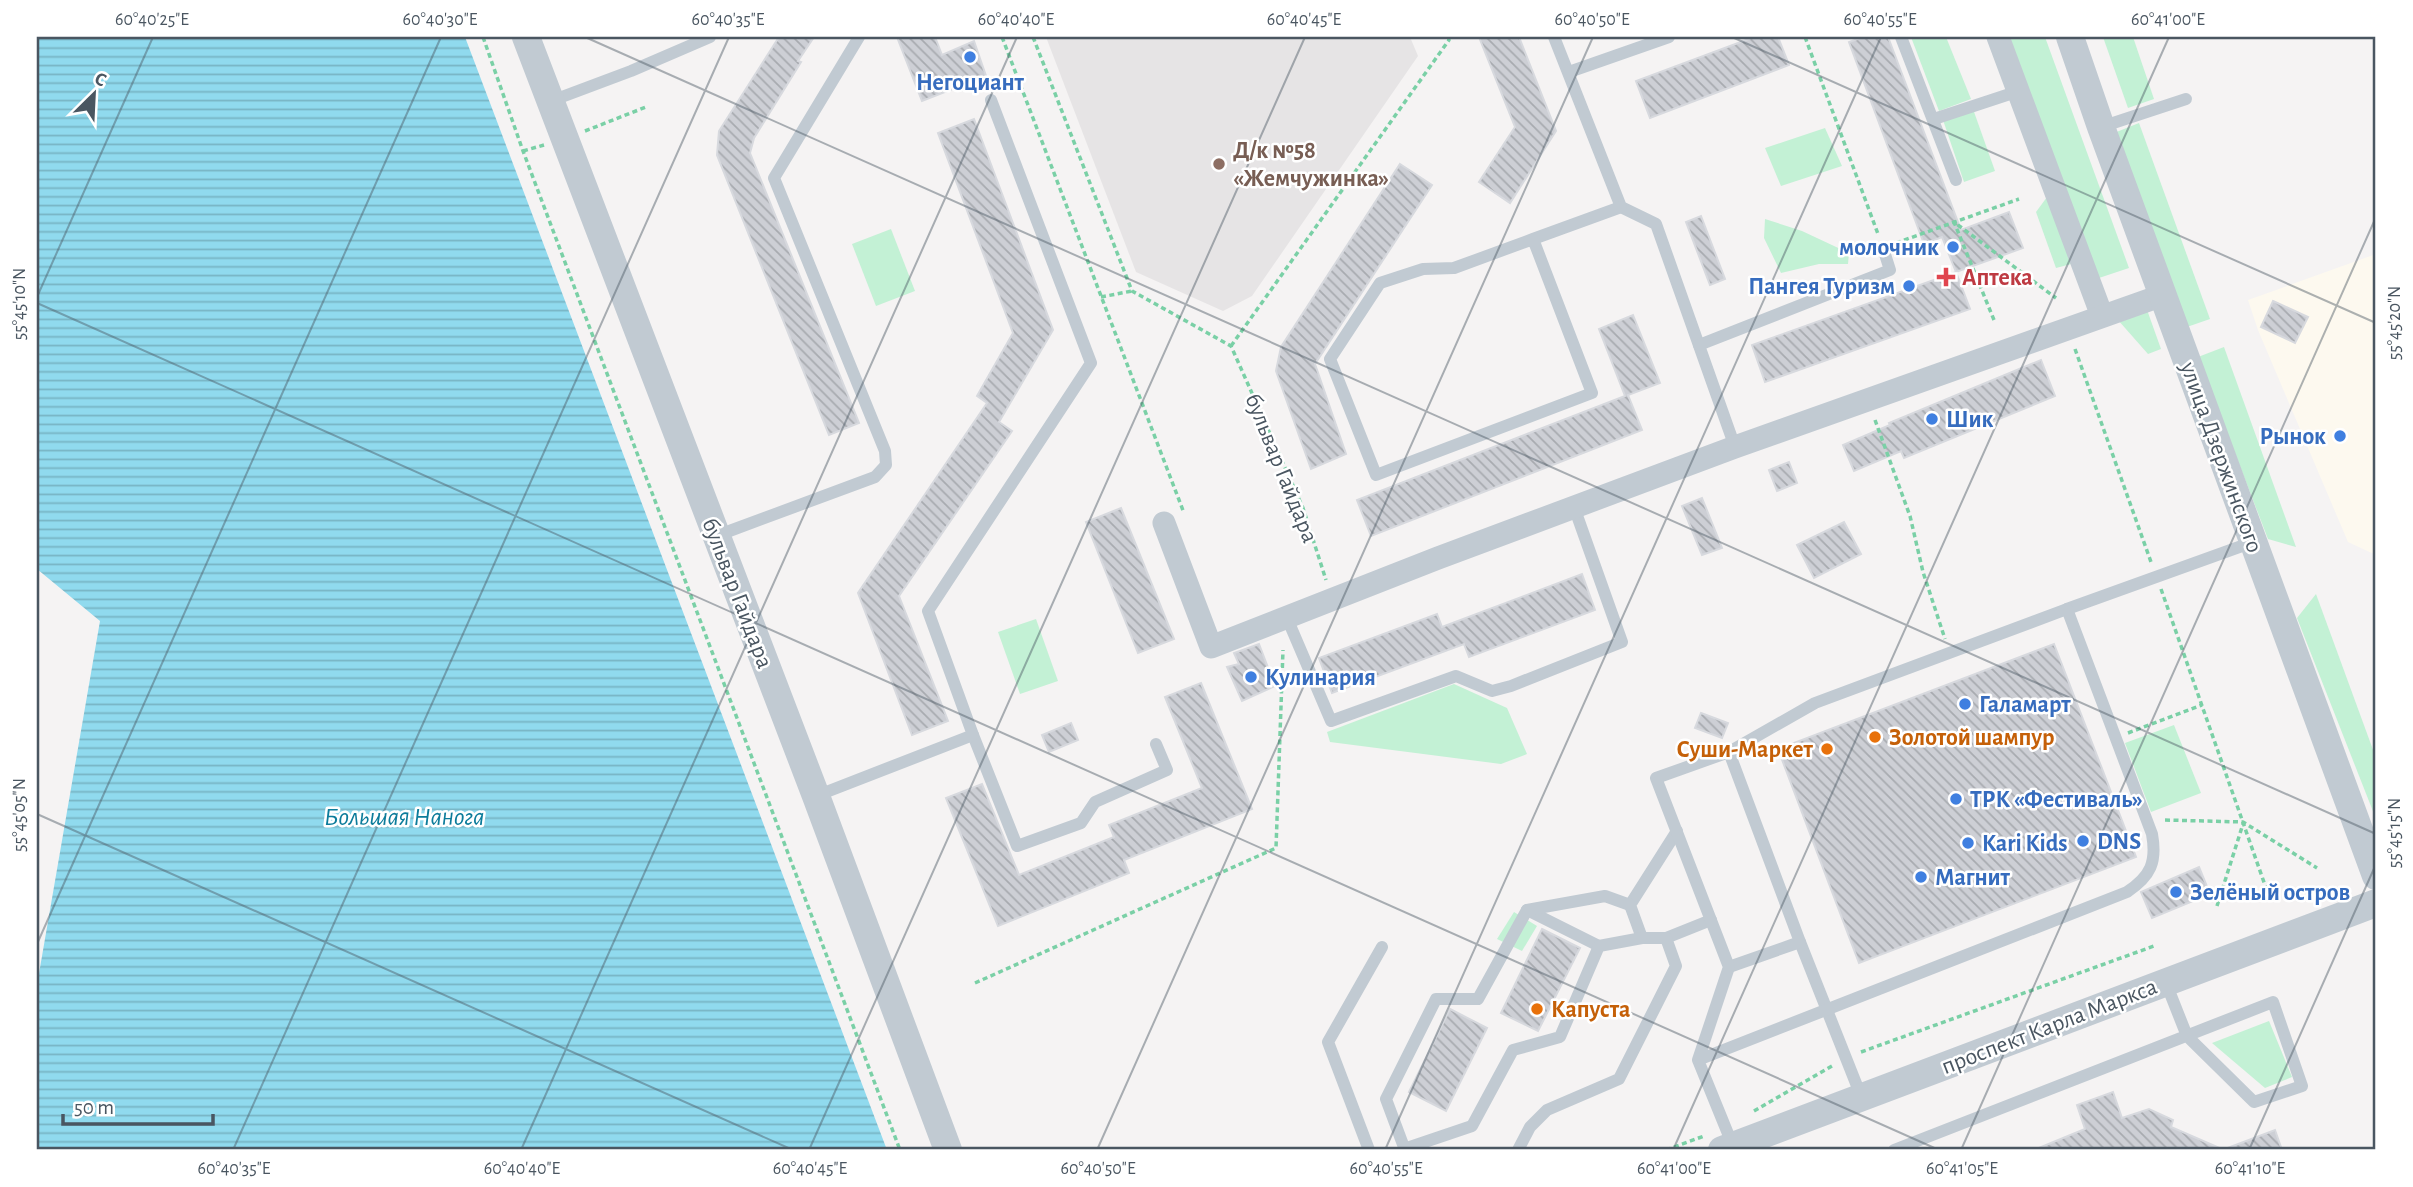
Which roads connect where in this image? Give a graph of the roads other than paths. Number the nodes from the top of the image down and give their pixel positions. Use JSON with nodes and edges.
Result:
{"nodes":[{"id":1,"x":526,"y":37,"type":"edge"},
{"id":2,"x":710,"y":37,"type":"edge"},
{"id":3,"x":859,"y":37,"type":"edge"},
{"id":4,"x":1554,"y":37,"type":"edge"},
{"id":5,"x":1669,"y":37,"type":"edge"},
{"id":6,"x":1901,"y":37,"type":"edge"},
{"id":7,"x":1998,"y":37,"type":"edge"},
{"id":8,"x":2070,"y":37,"type":"edge"},
{"id":9,"x":1569,"y":72,"type":"junction"},
{"id":10,"x":2019,"y":90,"type":"junction"},
{"id":11,"x":2186,"y":99,"type":"dead end"},
{"id":12,"x":991,"y":100,"type":"dead end"},
{"id":13,"x":550,"y":101,"type":"junction"},
{"id":14,"x":1934,"y":119,"type":"junction"},
{"id":15,"x":2101,"y":127,"type":"junction"},
{"id":16,"x":1956,"y":180,"type":"dead end"},
{"id":17,"x":1621,"y":207,"type":"junction"},
{"id":18,"x":1533,"y":239,"type":"junction"},
{"id":19,"x":1883,"y":248,"type":"road end"},
{"id":20,"x":2163,"y":295,"type":"junction"},
{"id":21,"x":2102,"y":316,"type":"junction"},
{"id":22,"x":1699,"y":345,"type":"junction"},
{"id":23,"x":1735,"y":447,"type":"junction"},
{"id":24,"x":1574,"y":507,"type":"junction"},
{"id":25,"x":1175,"y":520,"type":"road end"},
{"id":26,"x":715,"y":536,"type":"junction"},
{"id":27,"x":2253,"y":542,"type":"junction"},
{"id":28,"x":2067,"y":608,"type":"junction"},
{"id":29,"x":1287,"y":618,"type":"junction"},
{"id":30,"x":973,"y":735,"type":"junction"},
{"id":31,"x":1156,"y":744,"type":"dead end"},
{"id":32,"x":1729,"y":752,"type":"junction"},
{"id":33,"x":816,"y":796,"type":"junction"},
{"id":34,"x":1677,"y":831,"type":"junction"},
{"id":35,"x":2376,"y":876,"type":"edge"},
{"id":36,"x":2376,"y":903,"type":"edge"},
{"id":37,"x":1630,"y":905,"type":"junction"},
{"id":38,"x":1527,"y":910,"type":"junction"},
{"id":39,"x":1711,"y":920,"type":"junction"},
{"id":40,"x":1666,"y":938,"type":"junction"},
{"id":41,"x":1642,"y":939,"type":"junction"},
{"id":42,"x":1800,"y":942,"type":"junction"},
{"id":43,"x":1599,"y":946,"type":"junction"},
{"id":44,"x":1382,"y":947,"type":"dead end"},
{"id":45,"x":1729,"y":967,"type":"junction"},
{"id":46,"x":2166,"y":982,"type":"junction"},
{"id":47,"x":1827,"y":1010,"type":"junction"},
{"id":48,"x":2187,"y":1036,"type":"junction"},
{"id":49,"x":1698,"y":1060,"type":"junction"},
{"id":50,"x":1861,"y":1096,"type":"junction"},
{"id":51,"x":1727,"y":1141,"type":"edge"},
{"id":52,"x":948,"y":1150,"type":"edge"},
{"id":53,"x":1369,"y":1150,"type":"edge"},
{"id":54,"x":1405,"y":1150,"type":"edge"},
{"id":55,"x":1518,"y":1150,"type":"edge"},
{"id":56,"x":1894,"y":1150,"type":"edge"}],
"edges":[{"from":1,"to":13,"type":"street","name":"бульвар Гайдара"},
{"from":2,"to":13,"type":"lane"},
{"from":3,"to":26,"type":"lane"},
{"from":4,"to":9,"type":"lane"},
{"from":5,"to":9,"type":"lane"},
{"from":6,"to":14,"type":"lane"},
{"from":7,"to":10,"type":"street"},
{"from":8,"to":15,"type":"street","name":"улица Дзержинского"},
{"from":9,"to":17,"type":"lane"},
{"from":10,"to":14,"type":"lane"},
{"from":10,"to":21,"type":"street"},
{"from":11,"to":15,"type":"lane"},
{"from":12,"to":30,"type":"lane"},
{"from":13,"to":26,"type":"street","name":"бульвар Гайдара"},
{"from":14,"to":16,"type":"lane"},
{"from":15,"to":20,"type":"street","name":"улица Дзержинского"},
{"from":17,"to":18,"type":"lane"},
{"from":17,"to":22,"type":"lane"},
{"from":18,"to":18,"type":"lane"},
{"from":19,"to":22,"type":"lane"},
{"from":20,"to":21,"type":"street"},
{"from":20,"to":27,"type":"street","name":"улица Дзержинского"},
{"from":21,"to":23,"type":"street"},
{"from":22,"to":23,"type":"lane"},
{"from":23,"to":24,"type":"street"},
{"from":24,"to":29,"type":"street"},
{"from":24,"to":29,"type":"lane"},
{"from":25,"to":29,"type":"street"},
{"from":26,"to":33,"type":"street","name":"бульвар Гайдара"},
{"from":27,"to":28,"type":"lane"},
{"from":27,"to":35,"type":"street","name":"улица Дзержинского"},
{"from":28,"to":32,"type":"lane"},
{"from":28,"to":47,"type":"lane"},
{"from":30,"to":31,"type":"lane"},
{"from":30,"to":33,"type":"lane"},
{"from":32,"to":34,"type":"lane"},
{"from":32,"to":42,"type":"lane"},
{"from":33,"to":52,"type":"street","name":"бульвар Гайдара"},
{"from":34,"to":37,"type":"lane"},
{"from":34,"to":39,"type":"lane"},
{"from":36,"to":46,"type":"street","name":"проспект Карла Маркса"},
{"from":37,"to":38,"type":"lane"},
{"from":37,"to":41,"type":"lane"},
{"from":38,"to":43,"type":"lane"},
{"from":38,"to":54,"type":"lane"},
{"from":39,"to":40,"type":"lane"},
{"from":39,"to":45,"type":"lane"},
{"from":40,"to":41,"type":"lane"},
{"from":40,"to":55,"type":"lane"},
{"from":41,"to":43,"type":"lane"},
{"from":42,"to":45,"type":"lane"},
{"from":42,"to":47,"type":"lane"},
{"from":43,"to":54,"type":"lane"},
{"from":44,"to":53,"type":"lane"},
{"from":45,"to":49,"type":"lane"},
{"from":46,"to":48,"type":"lane"},
{"from":46,"to":50,"type":"street","name":"проспект Карла Маркса"},
{"from":47,"to":49,"type":"lane"},
{"from":47,"to":50,"type":"lane"},
{"from":48,"to":48,"type":"lane"},
{"from":48,"to":56,"type":"lane"},
{"from":49,"to":51,"type":"lane"},
{"from":50,"to":51,"type":"street","name":"проспект Карла Маркса"}]}
